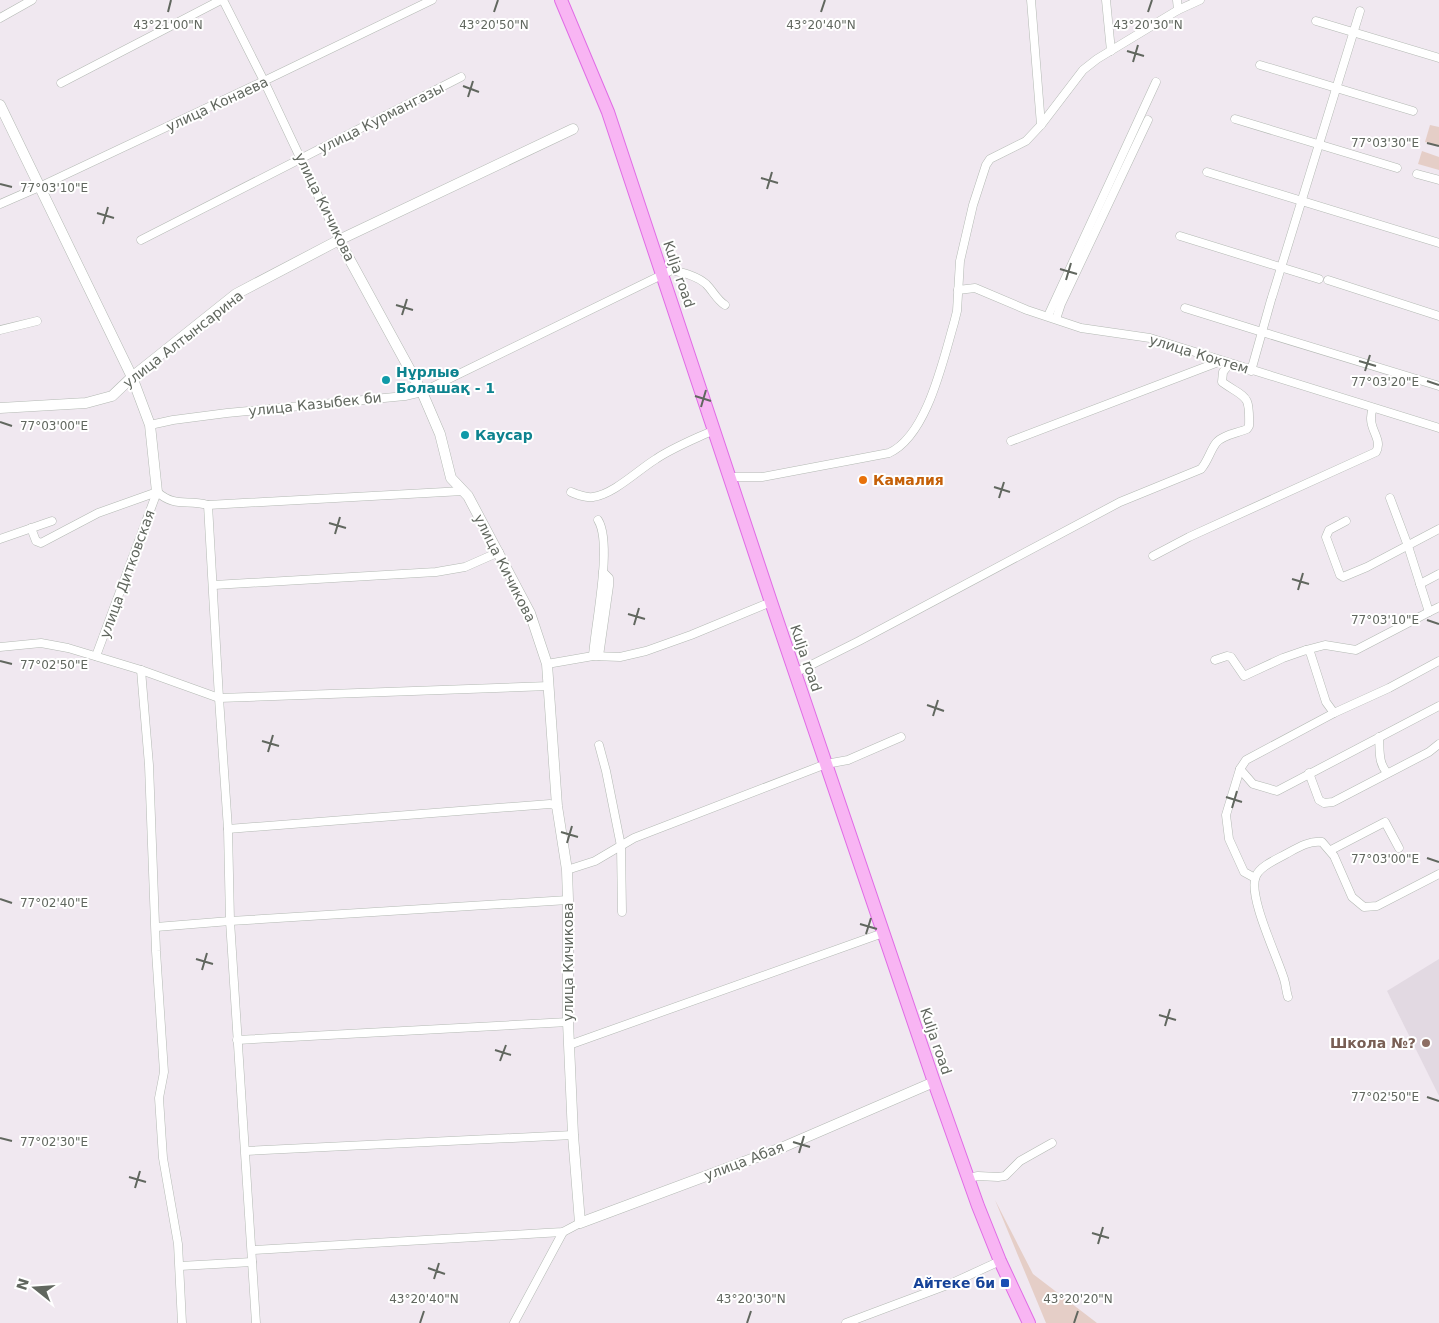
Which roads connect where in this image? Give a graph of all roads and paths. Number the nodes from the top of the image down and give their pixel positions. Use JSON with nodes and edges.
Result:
{"nodes":[{"id":1,"x":32,"y":0,"type":"edge"},
{"id":2,"x":222,"y":0,"type":"edge"},
{"id":3,"x":432,"y":0,"type":"edge"},
{"id":4,"x":562,"y":0,"type":"edge"},
{"id":5,"x":1031,"y":0,"type":"edge"},
{"id":6,"x":1106,"y":0,"type":"edge"},
{"id":7,"x":1177,"y":0,"type":"edge"},
{"id":8,"x":1200,"y":0,"type":"edge"},
{"id":9,"x":1178,"y":10,"type":"junction"},
{"id":10,"x":1360,"y":11,"type":"dead end"},
{"id":11,"x":0,"y":18,"type":"edge"},
{"id":12,"x":1316,"y":21,"type":"dead end"},
{"id":13,"x":1353,"y":32,"type":"junction"},
{"id":14,"x":1110,"y":51,"type":"junction"},
{"id":15,"x":1439,"y":58,"type":"edge"},
{"id":16,"x":1260,"y":65,"type":"dead end"},
{"id":17,"x":461,"y":77,"type":"dead end"},
{"id":18,"x":264,"y":81,"type":"junction"},
{"id":19,"x":1156,"y":82,"type":"dead end"},
{"id":20,"x":61,"y":83,"type":"dead end"},
{"id":21,"x":1336,"y":88,"type":"junction"},
{"id":22,"x":0,"y":105,"type":"edge"},
{"id":23,"x":1413,"y":111,"type":"dead end"},
{"id":24,"x":1234,"y":119,"type":"dead end"},
{"id":25,"x":1148,"y":120,"type":"dead end"},
{"id":26,"x":1042,"y":125,"type":"junction"},
{"id":27,"x":573,"y":129,"type":"dead end"},
{"id":28,"x":1319,"y":144,"type":"junction"},
{"id":29,"x":302,"y":159,"type":"junction"},
{"id":30,"x":1397,"y":168,"type":"dead end"},
{"id":31,"x":1207,"y":172,"type":"dead end"},
{"id":32,"x":1417,"y":174,"type":"dead end"},
{"id":33,"x":1439,"y":180,"type":"edge"},
{"id":34,"x":39,"y":187,"type":"junction"},
{"id":35,"x":1302,"y":201,"type":"junction"},
{"id":36,"x":0,"y":204,"type":"edge"},
{"id":37,"x":1180,"y":236,"type":"dead end"},
{"id":38,"x":141,"y":240,"type":"dead end"},
{"id":39,"x":339,"y":240,"type":"junction"},
{"id":40,"x":1439,"y":243,"type":"edge"},
{"id":41,"x":1281,"y":266,"type":"junction"},
{"id":42,"x":663,"y":274,"type":"junction"},
{"id":43,"x":1319,"y":279,"type":"dead end"},
{"id":44,"x":1328,"y":280,"type":"dead end"},
{"id":45,"x":958,"y":290,"type":"junction"},
{"id":46,"x":726,"y":305,"type":"dead end"},
{"id":47,"x":1185,"y":308,"type":"dead end"},
{"id":48,"x":1048,"y":316,"type":"junction"},
{"id":49,"x":1439,"y":316,"type":"edge"},
{"id":50,"x":1056,"y":319,"type":"junction"},
{"id":51,"x":37,"y":321,"type":"dead end"},
{"id":52,"x":0,"y":330,"type":"edge"},
{"id":53,"x":1262,"y":332,"type":"junction"},
{"id":54,"x":1221,"y":361,"type":"junction"},
{"id":55,"x":1230,"y":364,"type":"junction"},
{"id":56,"x":1251,"y":370,"type":"junction"},
{"id":57,"x":132,"y":377,"type":"junction"},
{"id":58,"x":1439,"y":386,"type":"edge"},
{"id":59,"x":422,"y":392,"type":"junction"},
{"id":60,"x":0,"y":408,"type":"edge"},
{"id":61,"x":1373,"y":408,"type":"junction"},
{"id":62,"x":150,"y":426,"type":"junction"},
{"id":63,"x":1439,"y":428,"type":"edge"},
{"id":64,"x":714,"y":430,"type":"junction"},
{"id":65,"x":1011,"y":441,"type":"dead end"},
{"id":66,"x":730,"y":477,"type":"junction"},
{"id":67,"x":464,"y":491,"type":"junction"},
{"id":68,"x":157,"y":492,"type":"junction"},
{"id":69,"x":571,"y":492,"type":"dead end"},
{"id":70,"x":1390,"y":498,"type":"dead end"},
{"id":71,"x":208,"y":504,"type":"junction"},
{"id":72,"x":598,"y":520,"type":"dead end"},
{"id":73,"x":52,"y":521,"type":"dead end"},
{"id":74,"x":1346,"y":521,"type":"dead end"},
{"id":75,"x":31,"y":528,"type":"junction"},
{"id":76,"x":1439,"y":529,"type":"edge"},
{"id":77,"x":0,"y":539,"type":"edge"},
{"id":78,"x":1408,"y":546,"type":"junction"},
{"id":79,"x":499,"y":552,"type":"junction"},
{"id":80,"x":1153,"y":556,"type":"dead end"},
{"id":81,"x":1439,"y":574,"type":"edge"},
{"id":82,"x":1420,"y":584,"type":"junction"},
{"id":83,"x":214,"y":585,"type":"junction"},
{"id":84,"x":771,"y":602,"type":"junction"},
{"id":85,"x":1439,"y":608,"type":"edge"},
{"id":86,"x":1430,"y":612,"type":"junction"},
{"id":87,"x":0,"y":647,"type":"edge"},
{"id":88,"x":1306,"y":650,"type":"junction"},
{"id":89,"x":96,"y":656,"type":"junction"},
{"id":90,"x":596,"y":656,"type":"junction"},
{"id":91,"x":1215,"y":660,"type":"dead end"},
{"id":92,"x":1439,"y":661,"type":"edge"},
{"id":93,"x":547,"y":664,"type":"junction"},
{"id":94,"x":141,"y":670,"type":"junction"},
{"id":95,"x":795,"y":673,"type":"junction"},
{"id":96,"x":549,"y":686,"type":"junction"},
{"id":97,"x":219,"y":698,"type":"junction"},
{"id":98,"x":1439,"y":706,"type":"edge"},
{"id":99,"x":1334,"y":713,"type":"junction"},
{"id":100,"x":901,"y":737,"type":"dead end"},
{"id":101,"x":1379,"y":737,"type":"junction"},
{"id":102,"x":1439,"y":744,"type":"edge"},
{"id":103,"x":599,"y":745,"type":"dead end"},
{"id":104,"x":826,"y":764,"type":"junction"},
{"id":105,"x":1240,"y":769,"type":"junction"},
{"id":106,"x":1309,"y":773,"type":"junction"},
{"id":107,"x":1387,"y":773,"type":"junction"},
{"id":108,"x":557,"y":806,"type":"junction"},
{"id":109,"x":228,"y":829,"type":"junction"},
{"id":110,"x":621,"y":846,"type":"junction"},
{"id":111,"x":1399,"y":848,"type":"dead end"},
{"id":112,"x":1331,"y":850,"type":"junction"},
{"id":113,"x":566,"y":870,"type":"junction"},
{"id":114,"x":1439,"y":874,"type":"edge"},
{"id":115,"x":1255,"y":878,"type":"junction"},
{"id":116,"x":568,"y":900,"type":"junction"},
{"id":117,"x":622,"y":912,"type":"dead end"},
{"id":118,"x":230,"y":921,"type":"junction"},
{"id":119,"x":156,"y":927,"type":"junction"},
{"id":120,"x":883,"y":933,"type":"junction"},
{"id":121,"x":1288,"y":998,"type":"dead end"},
{"id":122,"x":568,"y":1022,"type":"junction"},
{"id":123,"x":237,"y":1040,"type":"junction"},
{"id":124,"x":569,"y":1045,"type":"junction"},
{"id":125,"x":934,"y":1082,"type":"junction"},
{"id":126,"x":573,"y":1135,"type":"junction"},
{"id":127,"x":1052,"y":1142,"type":"dead end"},
{"id":128,"x":246,"y":1151,"type":"junction"},
{"id":129,"x":968,"y":1178,"type":"junction"},
{"id":130,"x":580,"y":1223,"type":"junction"},
{"id":131,"x":563,"y":1232,"type":"junction"},
{"id":132,"x":252,"y":1250,"type":"junction"},
{"id":133,"x":1000,"y":1261,"type":"junction"},
{"id":134,"x":252,"y":1262,"type":"junction"},
{"id":135,"x":180,"y":1266,"type":"junction"},
{"id":136,"x":182,"y":1323,"type":"edge"},
{"id":137,"x":256,"y":1323,"type":"edge"},
{"id":138,"x":514,"y":1323,"type":"edge"},
{"id":139,"x":846,"y":1323,"type":"edge"},
{"id":140,"x":1029,"y":1323,"type":"edge"}],
"edges":[{"from":1,"to":11,"type":"street"},
{"from":2,"to":18,"type":"street","name":"улица Кичикова"},
{"from":2,"to":20,"type":"street"},
{"from":3,"to":18,"type":"street","name":"улица Конаева"},
{"from":4,"to":42,"type":"main road","name":"Kulja road"},
{"from":5,"to":26,"type":"street"},
{"from":6,"to":14,"type":"street"},
{"from":7,"to":9,"type":"street"},
{"from":8,"to":9,"type":"street"},
{"from":9,"to":14,"type":"street"},
{"from":10,"to":13,"type":"street"},
{"from":12,"to":13,"type":"street"},
{"from":13,"to":15,"type":"street"},
{"from":13,"to":21,"type":"street"},
{"from":14,"to":26,"type":"street"},
{"from":16,"to":21,"type":"street"},
{"from":17,"to":29,"type":"street","name":"улица Курмангазы"},
{"from":18,"to":29,"type":"street","name":"улица Кичикова"},
{"from":18,"to":34,"type":"street","name":"улица Конаева"},
{"from":19,"to":48,"type":"street"},
{"from":21,"to":23,"type":"street"},
{"from":21,"to":28,"type":"street"},
{"from":22,"to":34,"type":"street"},
{"from":24,"to":28,"type":"street"},
{"from":25,"to":50,"type":"street"},
{"from":26,"to":45,"type":"street"},
{"from":27,"to":39,"type":"street","name":"улица Алтынсарина"},
{"from":28,"to":30,"type":"street"},
{"from":28,"to":35,"type":"street"},
{"from":29,"to":38,"type":"street","name":"улица Курмангазы"},
{"from":29,"to":39,"type":"street","name":"улица Кичикова"},
{"from":31,"to":35,"type":"street"},
{"from":32,"to":33,"type":"street"},
{"from":34,"to":36,"type":"street","name":"улица Конаева"},
{"from":34,"to":57,"type":"street"},
{"from":35,"to":40,"type":"street"},
{"from":35,"to":41,"type":"street"},
{"from":37,"to":41,"type":"street"},
{"from":39,"to":57,"type":"street","name":"улица Алтынсарина"},
{"from":39,"to":59,"type":"street","name":"улица Кичикова"},
{"from":41,"to":43,"type":"street"},
{"from":41,"to":53,"type":"street"},
{"from":42,"to":46,"type":"street"},
{"from":42,"to":59,"type":"street","name":"улица Казыбек би"},
{"from":42,"to":64,"type":"main road","name":"Kulja road"},
{"from":44,"to":49,"type":"street"},
{"from":45,"to":48,"type":"street","name":"улица Коктем"},
{"from":45,"to":66,"type":"street"},
{"from":47,"to":53,"type":"street"},
{"from":48,"to":50,"type":"street","name":"улица Коктем"},
{"from":50,"to":54,"type":"street","name":"улица Коктем"},
{"from":51,"to":52,"type":"street"},
{"from":53,"to":56,"type":"street"},
{"from":53,"to":58,"type":"street"},
{"from":54,"to":55,"type":"street","name":"улица Коктем"},
{"from":54,"to":65,"type":"street"},
{"from":55,"to":56,"type":"street","name":"улица Коктем"},
{"from":55,"to":95,"type":"street"},
{"from":56,"to":61,"type":"street","name":"улица Коктем"},
{"from":57,"to":60,"type":"street","name":"улица Алтынсарина"},
{"from":57,"to":62,"type":"street"},
{"from":59,"to":62,"type":"street","name":"улица Казыбек би"},
{"from":59,"to":67,"type":"street","name":"улица Кичикова"},
{"from":61,"to":63,"type":"street","name":"улица Коктем"},
{"from":61,"to":80,"type":"street"},
{"from":62,"to":68,"type":"street"},
{"from":64,"to":66,"type":"main road","name":"Kulja road"},
{"from":64,"to":69,"type":"street"},
{"from":66,"to":84,"type":"main road","name":"Kulja road"},
{"from":67,"to":71,"type":"street"},
{"from":67,"to":79,"type":"street","name":"улица Кичикова"},
{"from":68,"to":71,"type":"street"},
{"from":68,"to":75,"type":"street"},
{"from":68,"to":89,"type":"street","name":"улица Дитковская"},
{"from":70,"to":78,"type":"street"},
{"from":71,"to":83,"type":"street"},
{"from":72,"to":90,"type":"street"},
{"from":73,"to":75,"type":"street"},
{"from":74,"to":78,"type":"street"},
{"from":75,"to":77,"type":"street"},
{"from":76,"to":78,"type":"street"},
{"from":78,"to":82,"type":"street"},
{"from":79,"to":83,"type":"street"},
{"from":79,"to":93,"type":"street","name":"улица Кичикова"},
{"from":81,"to":82,"type":"street"},
{"from":82,"to":86,"type":"street"},
{"from":83,"to":97,"type":"street"},
{"from":84,"to":90,"type":"street"},
{"from":84,"to":95,"type":"main road","name":"Kulja road"},
{"from":85,"to":86,"type":"street"},
{"from":86,"to":88,"type":"street"},
{"from":87,"to":89,"type":"street"},
{"from":88,"to":91,"type":"street"},
{"from":88,"to":99,"type":"street"},
{"from":89,"to":94,"type":"street"},
{"from":90,"to":93,"type":"street"},
{"from":92,"to":99,"type":"street"},
{"from":93,"to":96,"type":"street","name":"улица Кичикова"},
{"from":94,"to":97,"type":"street"},
{"from":94,"to":119,"type":"street"},
{"from":95,"to":104,"type":"main road","name":"Kulja road"},
{"from":96,"to":97,"type":"street"},
{"from":96,"to":108,"type":"street","name":"улица Кичикова"},
{"from":97,"to":109,"type":"street"},
{"from":98,"to":101,"type":"street"},
{"from":99,"to":105,"type":"street"},
{"from":100,"to":104,"type":"street"},
{"from":101,"to":106,"type":"street"},
{"from":101,"to":107,"type":"street"},
{"from":102,"to":107,"type":"street"},
{"from":103,"to":110,"type":"street"},
{"from":104,"to":110,"type":"street"},
{"from":104,"to":120,"type":"main road","name":"Kulja road"},
{"from":105,"to":106,"type":"street"},
{"from":105,"to":115,"type":"street"},
{"from":106,"to":107,"type":"street"},
{"from":108,"to":109,"type":"street"},
{"from":108,"to":113,"type":"street","name":"улица Кичикова"},
{"from":109,"to":118,"type":"street"},
{"from":110,"to":113,"type":"street"},
{"from":110,"to":117,"type":"street"},
{"from":111,"to":112,"type":"street"},
{"from":112,"to":114,"type":"street"},
{"from":112,"to":115,"type":"street"},
{"from":113,"to":116,"type":"street","name":"улица Кичикова"},
{"from":115,"to":121,"type":"street"},
{"from":116,"to":118,"type":"street"},
{"from":116,"to":122,"type":"street","name":"улица Кичикова"},
{"from":118,"to":119,"type":"street"},
{"from":118,"to":123,"type":"street"},
{"from":119,"to":135,"type":"street"},
{"from":120,"to":124,"type":"street"},
{"from":120,"to":125,"type":"main road","name":"Kulja road"},
{"from":122,"to":123,"type":"street"},
{"from":122,"to":124,"type":"street","name":"улица Кичикова"},
{"from":123,"to":128,"type":"street"},
{"from":124,"to":126,"type":"street","name":"улица Кичикова"},
{"from":125,"to":129,"type":"main road","name":"Kulja road"},
{"from":125,"to":130,"type":"street","name":"улица Абая"},
{"from":126,"to":128,"type":"street"},
{"from":126,"to":130,"type":"street","name":"улица Кичикова"},
{"from":127,"to":129,"type":"street"},
{"from":128,"to":132,"type":"street"},
{"from":129,"to":133,"type":"main road","name":"Kulja road"},
{"from":130,"to":131,"type":"street"},
{"from":131,"to":132,"type":"street"},
{"from":131,"to":138,"type":"street"},
{"from":132,"to":134,"type":"street"},
{"from":133,"to":139,"type":"street"},
{"from":133,"to":140,"type":"main road","name":"Kulja road"},
{"from":134,"to":135,"type":"street"},
{"from":134,"to":137,"type":"street"},
{"from":135,"to":136,"type":"street"}]}
